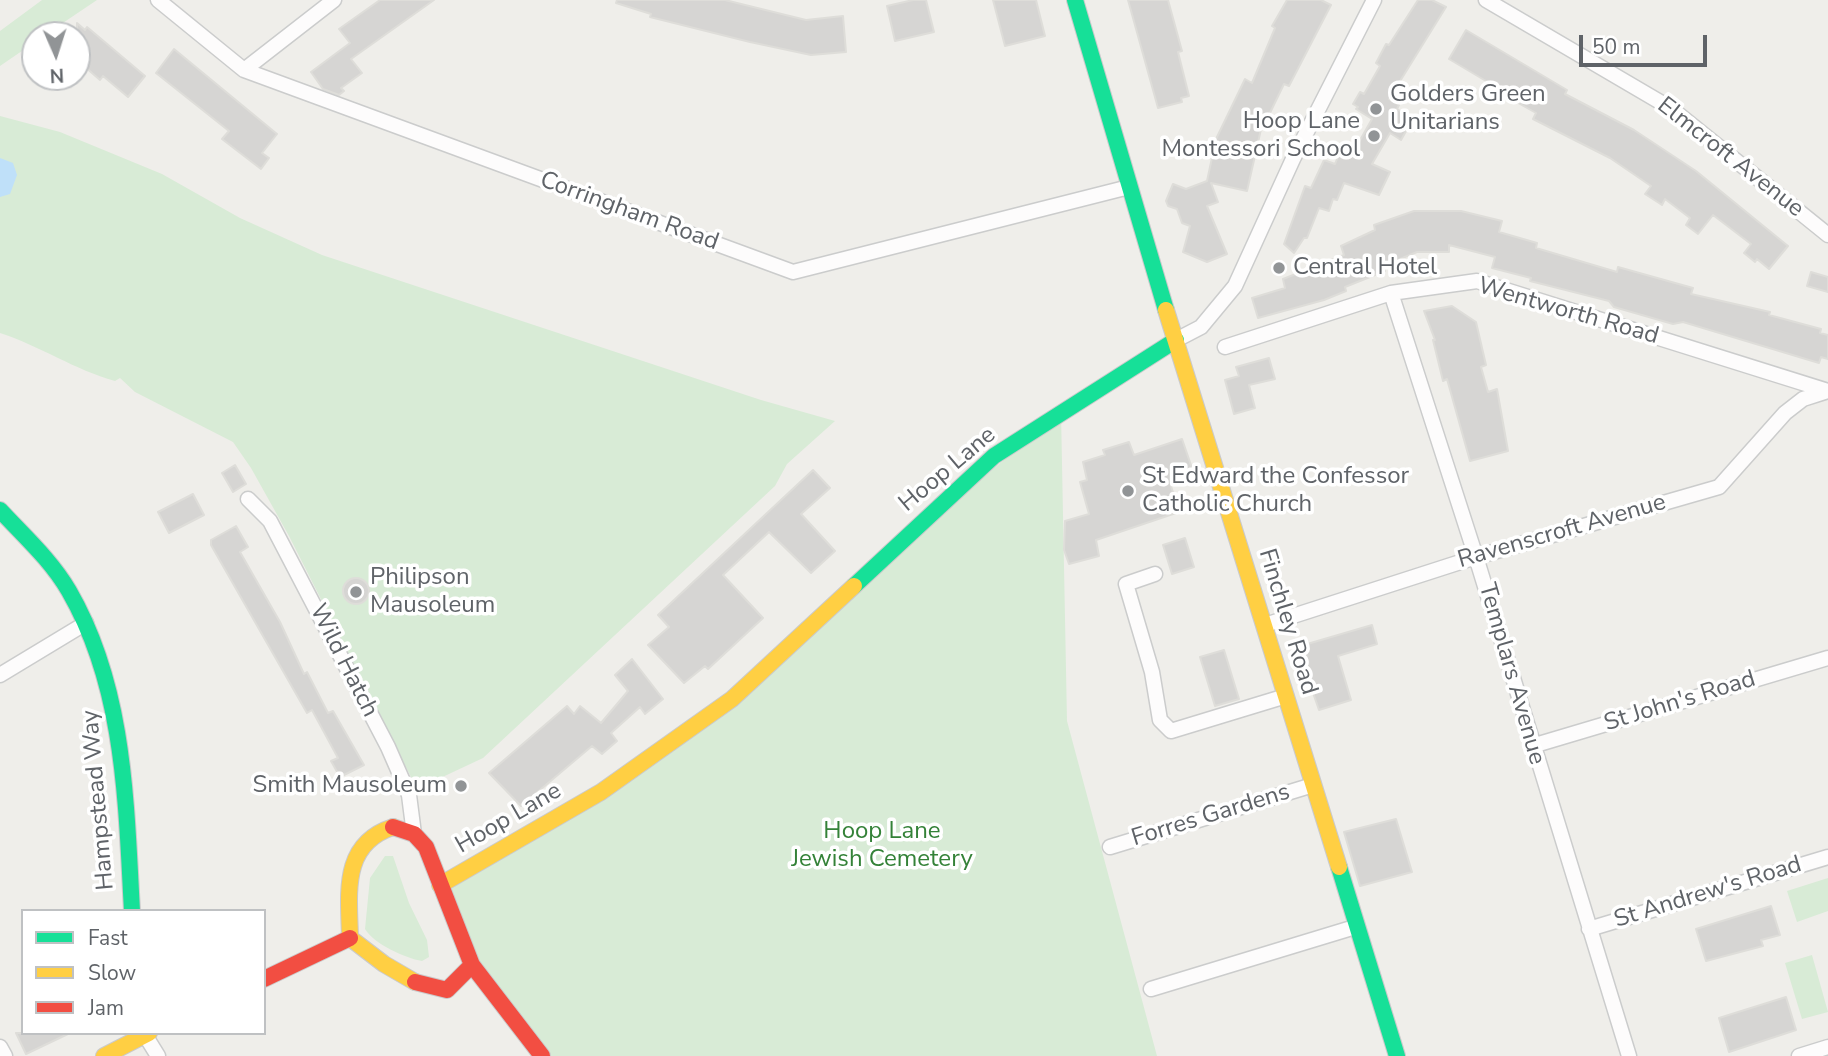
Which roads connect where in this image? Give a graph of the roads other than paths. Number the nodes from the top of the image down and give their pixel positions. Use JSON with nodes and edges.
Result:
{"nodes":[{"id":1,"x":158,"y":0,"type":"edge"},
{"id":2,"x":334,"y":0,"type":"edge"},
{"id":3,"x":1075,"y":0,"type":"edge"},
{"id":4,"x":1374,"y":0,"type":"edge"},
{"id":5,"x":1486,"y":0,"type":"edge"},
{"id":6,"x":244,"y":70,"type":"junction"},
{"id":7,"x":1129,"y":187,"type":"junction"},
{"id":8,"x":1828,"y":235,"type":"edge"},
{"id":9,"x":1391,"y":293,"type":"junction"},
{"id":10,"x":1176,"y":340,"type":"junction"},
{"id":11,"x":1225,"y":347,"type":"dead end"},
{"id":12,"x":1828,"y":391,"type":"edge"},
{"id":13,"x":248,"y":499,"type":"dead end"},
{"id":14,"x":0,"y":510,"type":"edge"},
{"id":15,"x":1476,"y":557,"type":"junction"},
{"id":16,"x":1155,"y":574,"type":"dead end"},
{"id":17,"x":86,"y":623,"type":"junction"},
{"id":18,"x":1265,"y":625,"type":"junction"},
{"id":19,"x":1828,"y":658,"type":"edge"},
{"id":20,"x":0,"y":676,"type":"edge"},
{"id":21,"x":1286,"y":696,"type":"junction"},
{"id":22,"x":1532,"y":746,"type":"junction"},
{"id":23,"x":1313,"y":785,"type":"junction"},
{"id":24,"x":414,"y":834,"type":"junction"},
{"id":25,"x":1110,"y":847,"type":"dead end"},
{"id":26,"x":1828,"y":858,"type":"edge"},
{"id":27,"x":440,"y":885,"type":"junction"},
{"id":28,"x":132,"y":909,"type":"edge"},
{"id":29,"x":1355,"y":927,"type":"junction"},
{"id":30,"x":1589,"y":929,"type":"junction"},
{"id":31,"x":350,"y":938,"type":"junction"},
{"id":32,"x":472,"y":965,"type":"junction"},
{"id":33,"x":266,"y":978,"type":"edge"},
{"id":34,"x":1151,"y":989,"type":"dead end"},
{"id":35,"x":144,"y":1035,"type":"edge"},
{"id":36,"x":147,"y":1035,"type":"edge"},
{"id":37,"x":0,"y":1047,"type":"edge"},
{"id":38,"x":1828,"y":1047,"type":"edge"},
{"id":39,"x":5,"y":1056,"type":"edge"},
{"id":40,"x":104,"y":1056,"type":"edge"},
{"id":41,"x":158,"y":1056,"type":"edge"},
{"id":42,"x":542,"y":1056,"type":"edge"},
{"id":43,"x":1397,"y":1056,"type":"edge"},
{"id":44,"x":1629,"y":1056,"type":"edge"},
{"id":45,"x":1799,"y":1056,"type":"edge"}],
"edges":[{"from":1,"to":6,"type":"street","name":"Corringham Road"},
{"from":2,"to":6,"type":"street"},
{"from":3,"to":7,"type":"street","name":"Finchley Road"},
{"from":4,"to":10,"type":"street","name":"Hoop Lane"},
{"from":5,"to":8,"type":"street","name":"Elmcroft Avenue"},
{"from":6,"to":7,"type":"street","name":"Corringham Road"},
{"from":7,"to":10,"type":"street","name":"Finchley Road"},
{"from":9,"to":11,"type":"street","name":"Wentworth Road"},
{"from":9,"to":12,"type":"street","name":"Wentworth Road"},
{"from":9,"to":15,"type":"street","name":"Templars Avenue"},
{"from":10,"to":18,"type":"street","name":"Finchley Road"},
{"from":10,"to":27,"type":"street","name":"Hoop Lane"},
{"from":12,"to":15,"type":"street","name":"Ravenscroft Avenue"},
{"from":13,"to":24,"type":"street","name":"Wild Hatch"},
{"from":14,"to":17,"type":"street","name":"Hampstead Way"},
{"from":15,"to":18,"type":"street","name":"Ravenscroft Avenue"},
{"from":15,"to":22,"type":"street","name":"Templars Avenue"},
{"from":16,"to":21,"type":"street"},
{"from":17,"to":20,"type":"street"},
{"from":17,"to":28,"type":"street","name":"Hampstead Way"},
{"from":18,"to":21,"type":"street","name":"Finchley Road"},
{"from":19,"to":22,"type":"street","name":"St John's Road"},
{"from":21,"to":23,"type":"street","name":"Finchley Road"},
{"from":22,"to":30,"type":"street","name":"Templars Avenue"},
{"from":23,"to":25,"type":"street","name":"Forres Gardens"},
{"from":23,"to":29,"type":"street","name":"Finchley Road"},
{"from":24,"to":27,"type":"street"},
{"from":24,"to":31,"type":"street"},
{"from":26,"to":30,"type":"street","name":"St Andrew's Road"},
{"from":27,"to":32,"type":"street"},
{"from":29,"to":34,"type":"street"},
{"from":29,"to":43,"type":"street","name":"Finchley Road"},
{"from":30,"to":44,"type":"street","name":"Templars Avenue"},
{"from":31,"to":32,"type":"street"},
{"from":31,"to":33,"type":"street"},
{"from":32,"to":42,"type":"street"},
{"from":35,"to":40,"type":"street"},
{"from":36,"to":41,"type":"street"},
{"from":37,"to":39,"type":"street"},
{"from":38,"to":45,"type":"street"}]}
